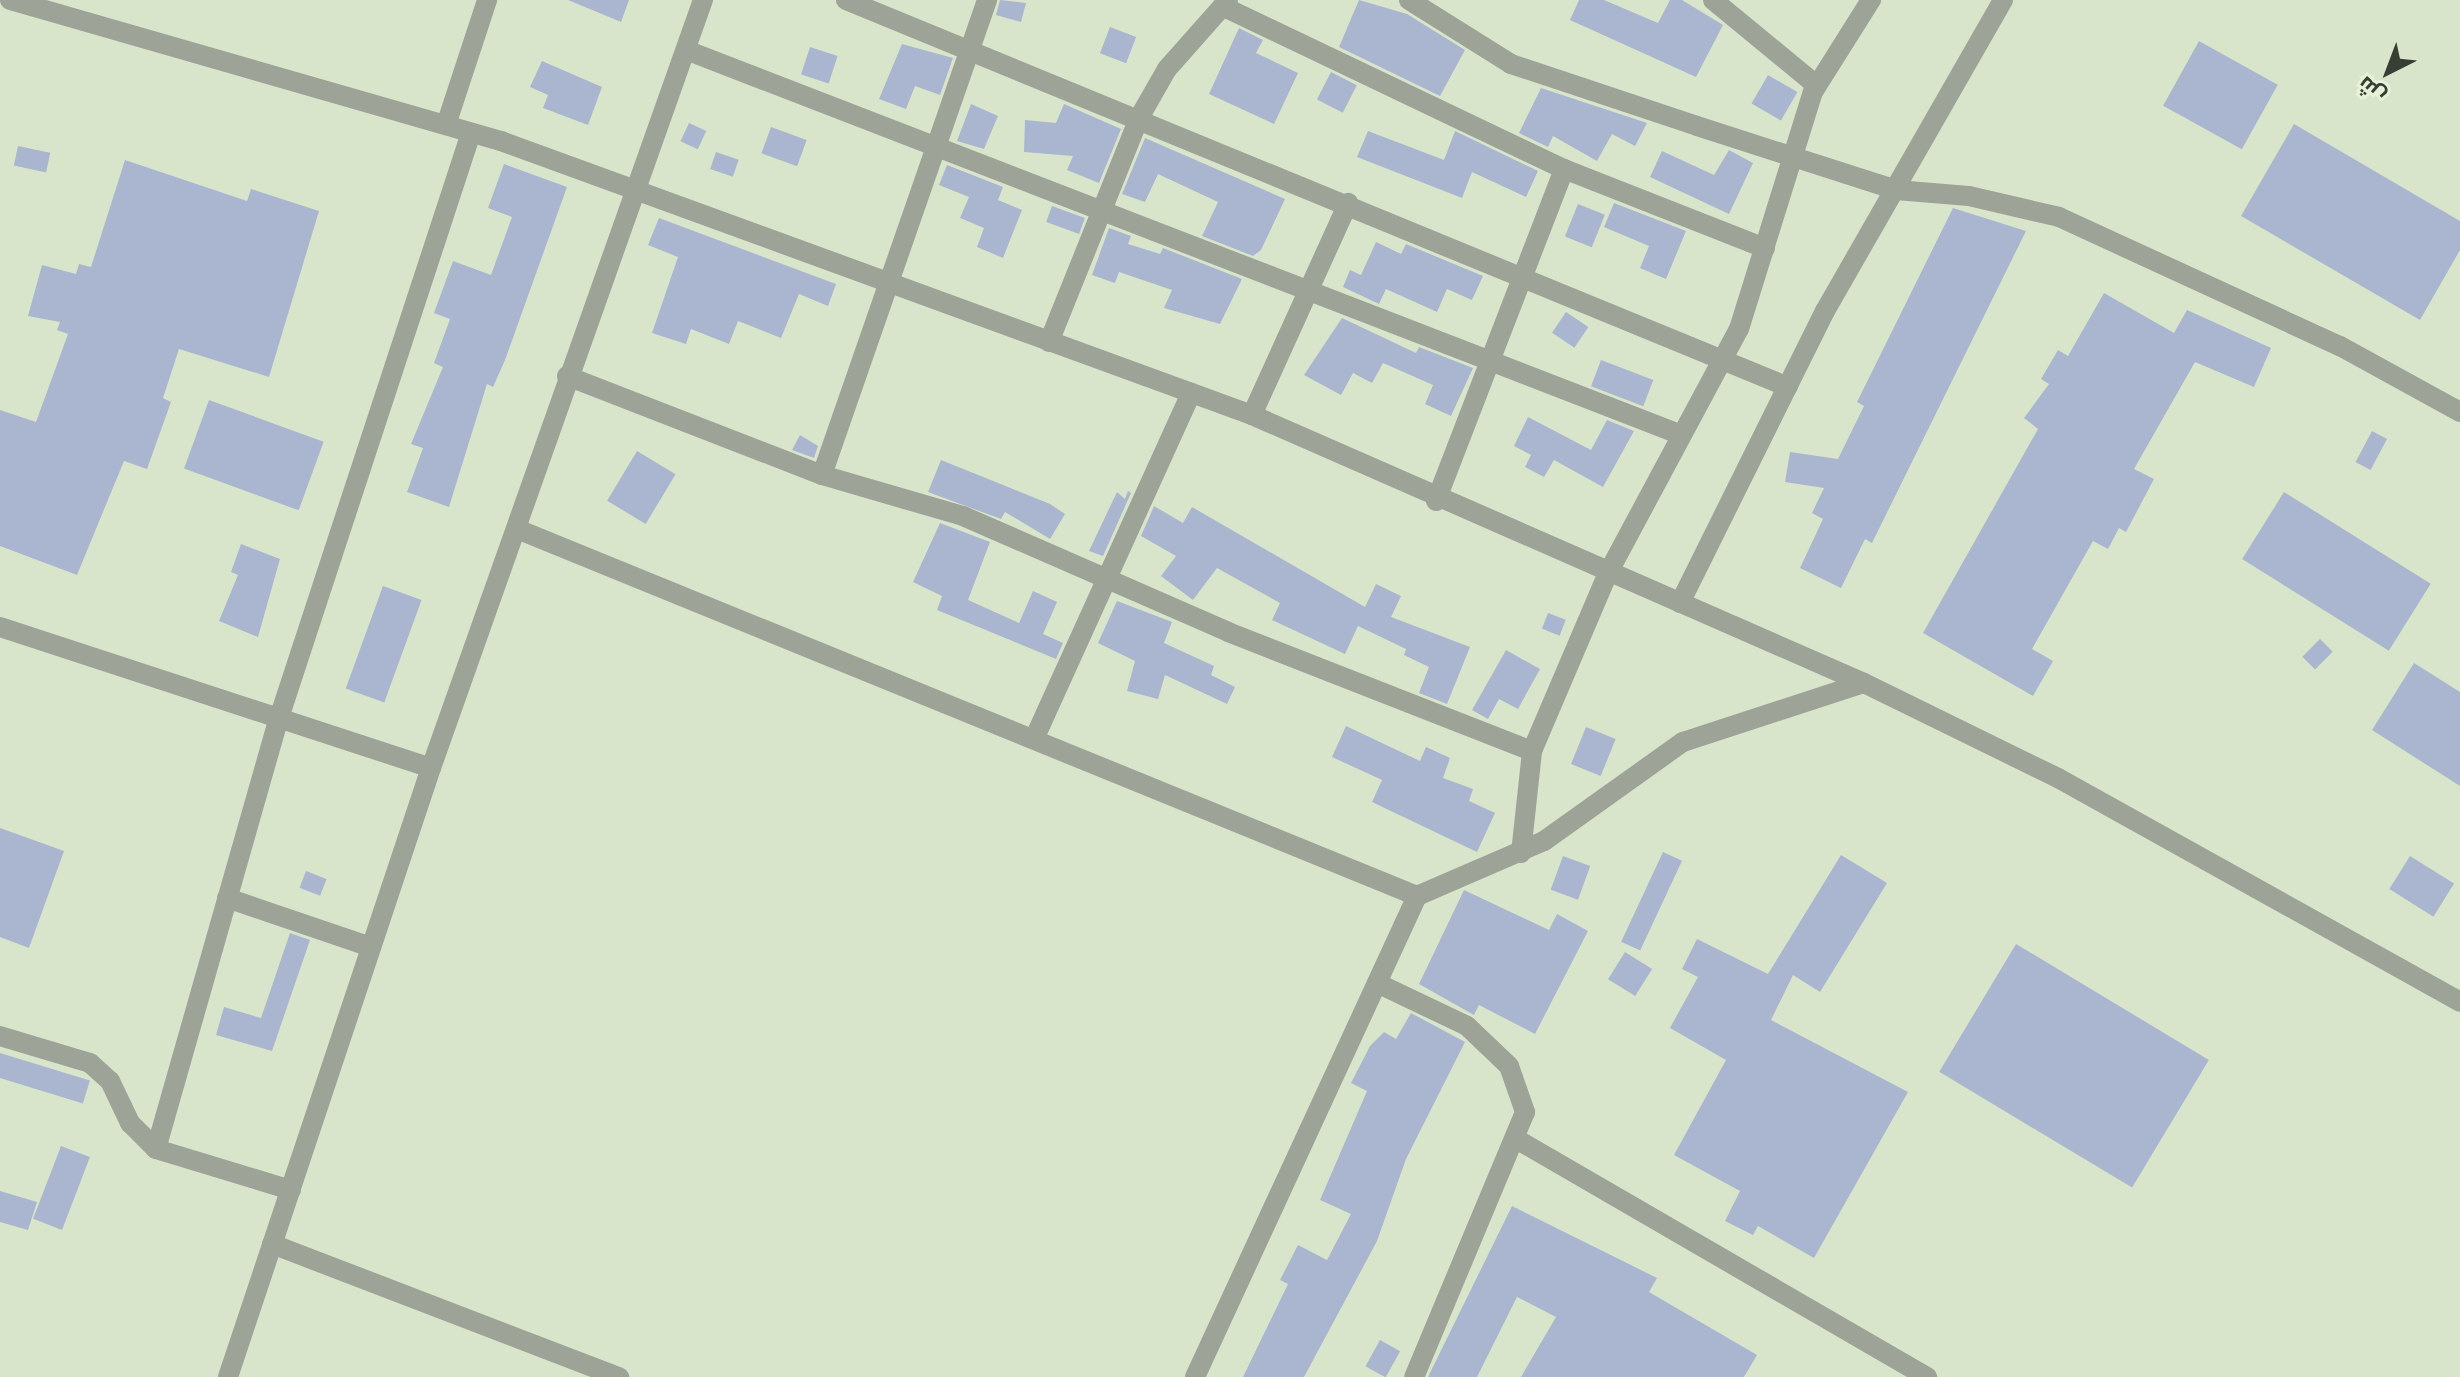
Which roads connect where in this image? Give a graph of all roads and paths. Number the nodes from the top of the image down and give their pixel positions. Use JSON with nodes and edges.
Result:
{"nodes":[{"id":1,"x":10,"y":0,"type":"edge"},
{"id":2,"x":487,"y":0,"type":"edge"},
{"id":3,"x":703,"y":0,"type":"edge"},
{"id":4,"x":846,"y":0,"type":"edge"},
{"id":5,"x":987,"y":0,"type":"edge"},
{"id":6,"x":1409,"y":0,"type":"edge"},
{"id":7,"x":1713,"y":0,"type":"edge"},
{"id":8,"x":1871,"y":0,"type":"edge"},
{"id":9,"x":2003,"y":0,"type":"edge"},
{"id":10,"x":1226,"y":3,"type":"edge"},
{"id":11,"x":686,"y":50,"type":"junction"},
{"id":12,"x":970,"y":50,"type":"junction"},
{"id":13,"x":1816,"y":85,"type":"junction"},
{"id":14,"x":1139,"y":118,"type":"junction"},
{"id":15,"x":446,"y":125,"type":"junction"},
{"id":16,"x":471,"y":133,"type":"junction"},
{"id":17,"x":936,"y":147,"type":"junction"},
{"id":18,"x":1791,"y":157,"type":"junction"},
{"id":19,"x":1564,"y":169,"type":"junction"},
{"id":20,"x":633,"y":186,"type":"junction"},
{"id":21,"x":1896,"y":190,"type":"junction"},
{"id":22,"x":1348,"y":203,"type":"junction"},
{"id":23,"x":1102,"y":210,"type":"junction"},
{"id":24,"x":1765,"y":248,"type":"junction"},
{"id":25,"x":1523,"y":274,"type":"junction"},
{"id":26,"x":890,"y":280,"type":"junction"},
{"id":27,"x":1305,"y":289,"type":"junction"},
{"id":28,"x":1049,"y":342,"type":"junction"},
{"id":29,"x":1723,"y":360,"type":"junction"},
{"id":30,"x":1491,"y":361,"type":"junction"},
{"id":31,"x":567,"y":376,"type":"junction"},
{"id":32,"x":1788,"y":387,"type":"junction"},
{"id":33,"x":1191,"y":393,"type":"junction"},
{"id":34,"x":2460,"y":412,"type":"edge"},
{"id":35,"x":1252,"y":415,"type":"junction"},
{"id":36,"x":1679,"y":434,"type":"junction"},
{"id":37,"x":822,"y":475,"type":"junction"},
{"id":38,"x":1436,"y":501,"type":"junction"},
{"id":39,"x":517,"y":529,"type":"junction"},
{"id":40,"x":1608,"y":573,"type":"junction"},
{"id":41,"x":1108,"y":578,"type":"junction"},
{"id":42,"x":1680,"y":603,"type":"junction"},
{"id":43,"x":0,"y":627,"type":"edge"},
{"id":44,"x":1864,"y":683,"type":"junction"},
{"id":45,"x":279,"y":718,"type":"junction"},
{"id":46,"x":1035,"y":737,"type":"junction"},
{"id":47,"x":1532,"y":751,"type":"junction"},
{"id":48,"x":431,"y":768,"type":"junction"},
{"id":49,"x":1521,"y":853,"type":"junction"},
{"id":50,"x":1417,"y":896,"type":"junction"},
{"id":51,"x":227,"y":898,"type":"junction"},
{"id":52,"x":371,"y":947,"type":"junction"},
{"id":53,"x":1377,"y":983,"type":"junction"},
{"id":54,"x":2460,"y":1002,"type":"edge"},
{"id":55,"x":0,"y":1036,"type":"edge"},
{"id":56,"x":1518,"y":1140,"type":"junction"},
{"id":57,"x":156,"y":1149,"type":"junction"},
{"id":58,"x":291,"y":1190,"type":"junction"},
{"id":59,"x":272,"y":1244,"type":"junction"},
{"id":60,"x":572,"y":1369,"type":"edge"},
{"id":61,"x":228,"y":1377,"type":"edge"},
{"id":62,"x":619,"y":1377,"type":"edge"},
{"id":63,"x":1195,"y":1377,"type":"edge"},
{"id":64,"x":1414,"y":1377,"type":"edge"},
{"id":65,"x":1927,"y":1377,"type":"edge"}],
"edges":[{"from":1,"to":15,"type":"street"},
{"from":2,"to":15,"type":"street"},
{"from":3,"to":11,"type":"street"},
{"from":4,"to":12,"type":"street"},
{"from":5,"to":12,"type":"street"},
{"from":6,"to":18,"type":"street"},
{"from":7,"to":13,"type":"street"},
{"from":8,"to":13,"type":"street"},
{"from":9,"to":21,"type":"street"},
{"from":10,"to":14,"type":"street"},
{"from":10,"to":19,"type":"street"},
{"from":11,"to":17,"type":"street"},
{"from":11,"to":20,"type":"street"},
{"from":12,"to":14,"type":"street"},
{"from":12,"to":17,"type":"street"},
{"from":13,"to":18,"type":"street"},
{"from":14,"to":22,"type":"street"},
{"from":14,"to":23,"type":"street"},
{"from":15,"to":16,"type":"street"},
{"from":16,"to":20,"type":"street"},
{"from":16,"to":45,"type":"street"},
{"from":17,"to":23,"type":"street"},
{"from":17,"to":26,"type":"street"},
{"from":18,"to":21,"type":"street"},
{"from":18,"to":24,"type":"street"},
{"from":19,"to":24,"type":"street"},
{"from":19,"to":25,"type":"street"},
{"from":20,"to":26,"type":"street"},
{"from":20,"to":31,"type":"street"},
{"from":21,"to":32,"type":"street"},
{"from":21,"to":34,"type":"street"},
{"from":22,"to":25,"type":"street"},
{"from":22,"to":27,"type":"street"},
{"from":23,"to":27,"type":"street"},
{"from":23,"to":28,"type":"street"},
{"from":24,"to":29,"type":"street"},
{"from":25,"to":29,"type":"street"},
{"from":25,"to":30,"type":"street"},
{"from":26,"to":28,"type":"street"},
{"from":26,"to":37,"type":"street"},
{"from":27,"to":30,"type":"street"},
{"from":27,"to":35,"type":"street"},
{"from":28,"to":33,"type":"street"},
{"from":29,"to":32,"type":"street"},
{"from":29,"to":36,"type":"street"},
{"from":30,"to":36,"type":"street"},
{"from":30,"to":38,"type":"street"},
{"from":31,"to":37,"type":"street"},
{"from":31,"to":39,"type":"street"},
{"from":32,"to":42,"type":"street"},
{"from":33,"to":35,"type":"street"},
{"from":33,"to":41,"type":"street"},
{"from":35,"to":38,"type":"street"},
{"from":36,"to":40,"type":"street"},
{"from":37,"to":41,"type":"street"},
{"from":38,"to":40,"type":"street"},
{"from":39,"to":46,"type":"street"},
{"from":39,"to":48,"type":"street"},
{"from":40,"to":42,"type":"street"},
{"from":40,"to":47,"type":"street"},
{"from":41,"to":46,"type":"street"},
{"from":41,"to":47,"type":"street"},
{"from":42,"to":44,"type":"street"},
{"from":43,"to":45,"type":"street"},
{"from":44,"to":49,"type":"street"},
{"from":44,"to":54,"type":"street"},
{"from":45,"to":48,"type":"street"},
{"from":45,"to":51,"type":"street"},
{"from":46,"to":50,"type":"street"},
{"from":47,"to":49,"type":"street"},
{"from":48,"to":52,"type":"street"},
{"from":49,"to":50,"type":"street"},
{"from":50,"to":53,"type":"street"},
{"from":51,"to":52,"type":"street"},
{"from":51,"to":57,"type":"street"},
{"from":52,"to":58,"type":"street"},
{"from":53,"to":56,"type":"street"},
{"from":53,"to":63,"type":"street"},
{"from":55,"to":57,"type":"street"},
{"from":56,"to":64,"type":"street"},
{"from":56,"to":65,"type":"street"},
{"from":57,"to":58,"type":"street"},
{"from":58,"to":59,"type":"street"},
{"from":59,"to":60,"type":"street"},
{"from":59,"to":61,"type":"street"},
{"from":60,"to":62,"type":"street"}]}
